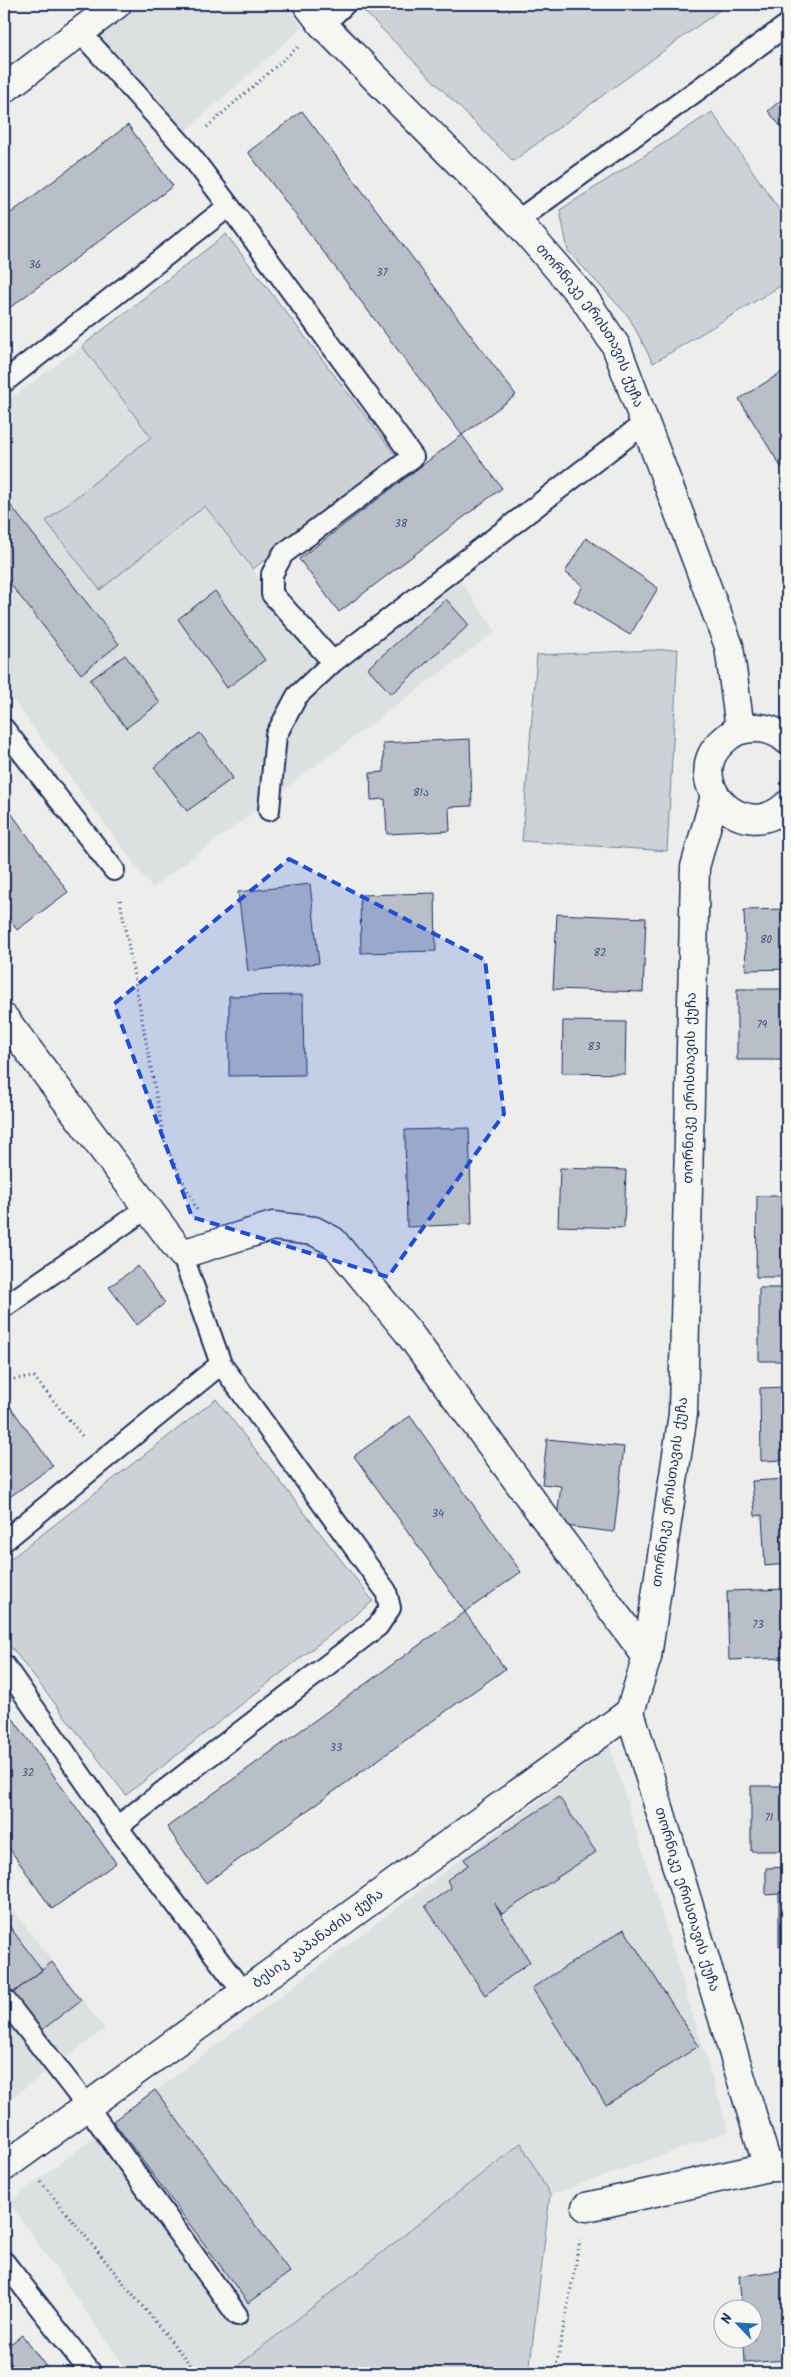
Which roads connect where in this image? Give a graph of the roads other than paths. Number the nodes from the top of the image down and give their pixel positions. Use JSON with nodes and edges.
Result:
{"nodes":[{"id":1,"x":118,"y":4,"type":"edge"},
{"id":2,"x":345,"y":4,"type":"edge"},
{"id":3,"x":315,"y":14,"type":"edge"},
{"id":4,"x":787,"y":24,"type":"edge"},
{"id":5,"x":80,"y":32,"type":"junction"},
{"id":6,"x":4,"y":89,"type":"edge"},
{"id":7,"x":230,"y":206,"type":"junction"},
{"id":8,"x":517,"y":221,"type":"junction"},
{"id":9,"x":4,"y":382,"type":"edge"},
{"id":10,"x":646,"y":422,"type":"junction"},
{"id":11,"x":333,"y":662,"type":"junction"},
{"id":12,"x":4,"y":729,"type":"edge"},
{"id":13,"x":740,"y":729,"type":"junction"},
{"id":14,"x":787,"y":740,"type":"edge"},
{"id":15,"x":715,"y":796,"type":"junction"},
{"id":16,"x":787,"y":805,"type":"edge"},
{"id":17,"x":269,"y":810,"type":"dead end"},
{"id":18,"x":114,"y":870,"type":"road end"},
{"id":19,"x":4,"y":1018,"type":"edge"},
{"id":20,"x":147,"y":1208,"type":"junction"},
{"id":21,"x":182,"y":1254,"type":"junction"},
{"id":22,"x":4,"y":1307,"type":"edge"},
{"id":23,"x":222,"y":1364,"type":"junction"},
{"id":24,"x":4,"y":1541,"type":"edge"},
{"id":25,"x":647,"y":1657,"type":"junction"},
{"id":26,"x":4,"y":1665,"type":"edge"},
{"id":27,"x":630,"y":1712,"type":"junction"},
{"id":28,"x":117,"y":1827,"type":"junction"},
{"id":29,"x":243,"y":1992,"type":"junction"},
{"id":30,"x":4,"y":1999,"type":"edge"},
{"id":31,"x":87,"y":2106,"type":"junction"},
{"id":32,"x":12,"y":2161,"type":"edge"},
{"id":33,"x":778,"y":2167,"type":"edge"},
{"id":34,"x":586,"y":2207,"type":"road end"},
{"id":35,"x":4,"y":2262,"type":"edge"},
{"id":36,"x":236,"y":2315,"type":"dead end"},
{"id":37,"x":91,"y":2373,"type":"edge"}],
"edges":[{"from":1,"to":5,"type":"street"},
{"from":2,"to":3,"type":"lane"},
{"from":3,"to":8,"type":"street","name":"თორნიკე ერისთავის ქუჩა"},
{"from":4,"to":8,"type":"lane"},
{"from":5,"to":6,"type":"street"},
{"from":5,"to":7,"type":"lane"},
{"from":7,"to":9,"type":"lane"},
{"from":7,"to":11,"type":"lane"},
{"from":8,"to":10,"type":"street","name":"თორნიკე ერისთავის ქუჩა"},
{"from":10,"to":11,"type":"lane"},
{"from":10,"to":13,"type":"street","name":"თორნიკე ერისთავის ქუჩა"},
{"from":11,"to":17,"type":"lane"},
{"from":12,"to":18,"type":"lane"},
{"from":13,"to":14,"type":"street"},
{"from":13,"to":15,"type":"street"},
{"from":15,"to":16,"type":"street"},
{"from":15,"to":25,"type":"street","name":"თორნიკე ერისთავის ქუჩა"},
{"from":19,"to":20,"type":"street"},
{"from":20,"to":21,"type":"street"},
{"from":20,"to":22,"type":"lane"},
{"from":21,"to":23,"type":"lane"},
{"from":21,"to":25,"type":"street"},
{"from":23,"to":24,"type":"lane"},
{"from":23,"to":28,"type":"lane"},
{"from":25,"to":27,"type":"street","name":"თორნიკე ერისთავის ქუჩა"},
{"from":26,"to":28,"type":"lane"},
{"from":27,"to":29,"type":"street","name":"ბესიკ კაპანაძის ქუჩა"},
{"from":27,"to":33,"type":"street","name":"თორნიკე ერისთავის ქუჩა"},
{"from":28,"to":29,"type":"lane"},
{"from":29,"to":31,"type":"street","name":"ბესიკ კაპანაძის ქუჩა"},
{"from":30,"to":31,"type":"lane"},
{"from":31,"to":32,"type":"street","name":"ბესიკ კაპანაძის ქუჩა"},
{"from":31,"to":36,"type":"lane"},
{"from":33,"to":34,"type":"street"},
{"from":35,"to":37,"type":"lane"}]}
